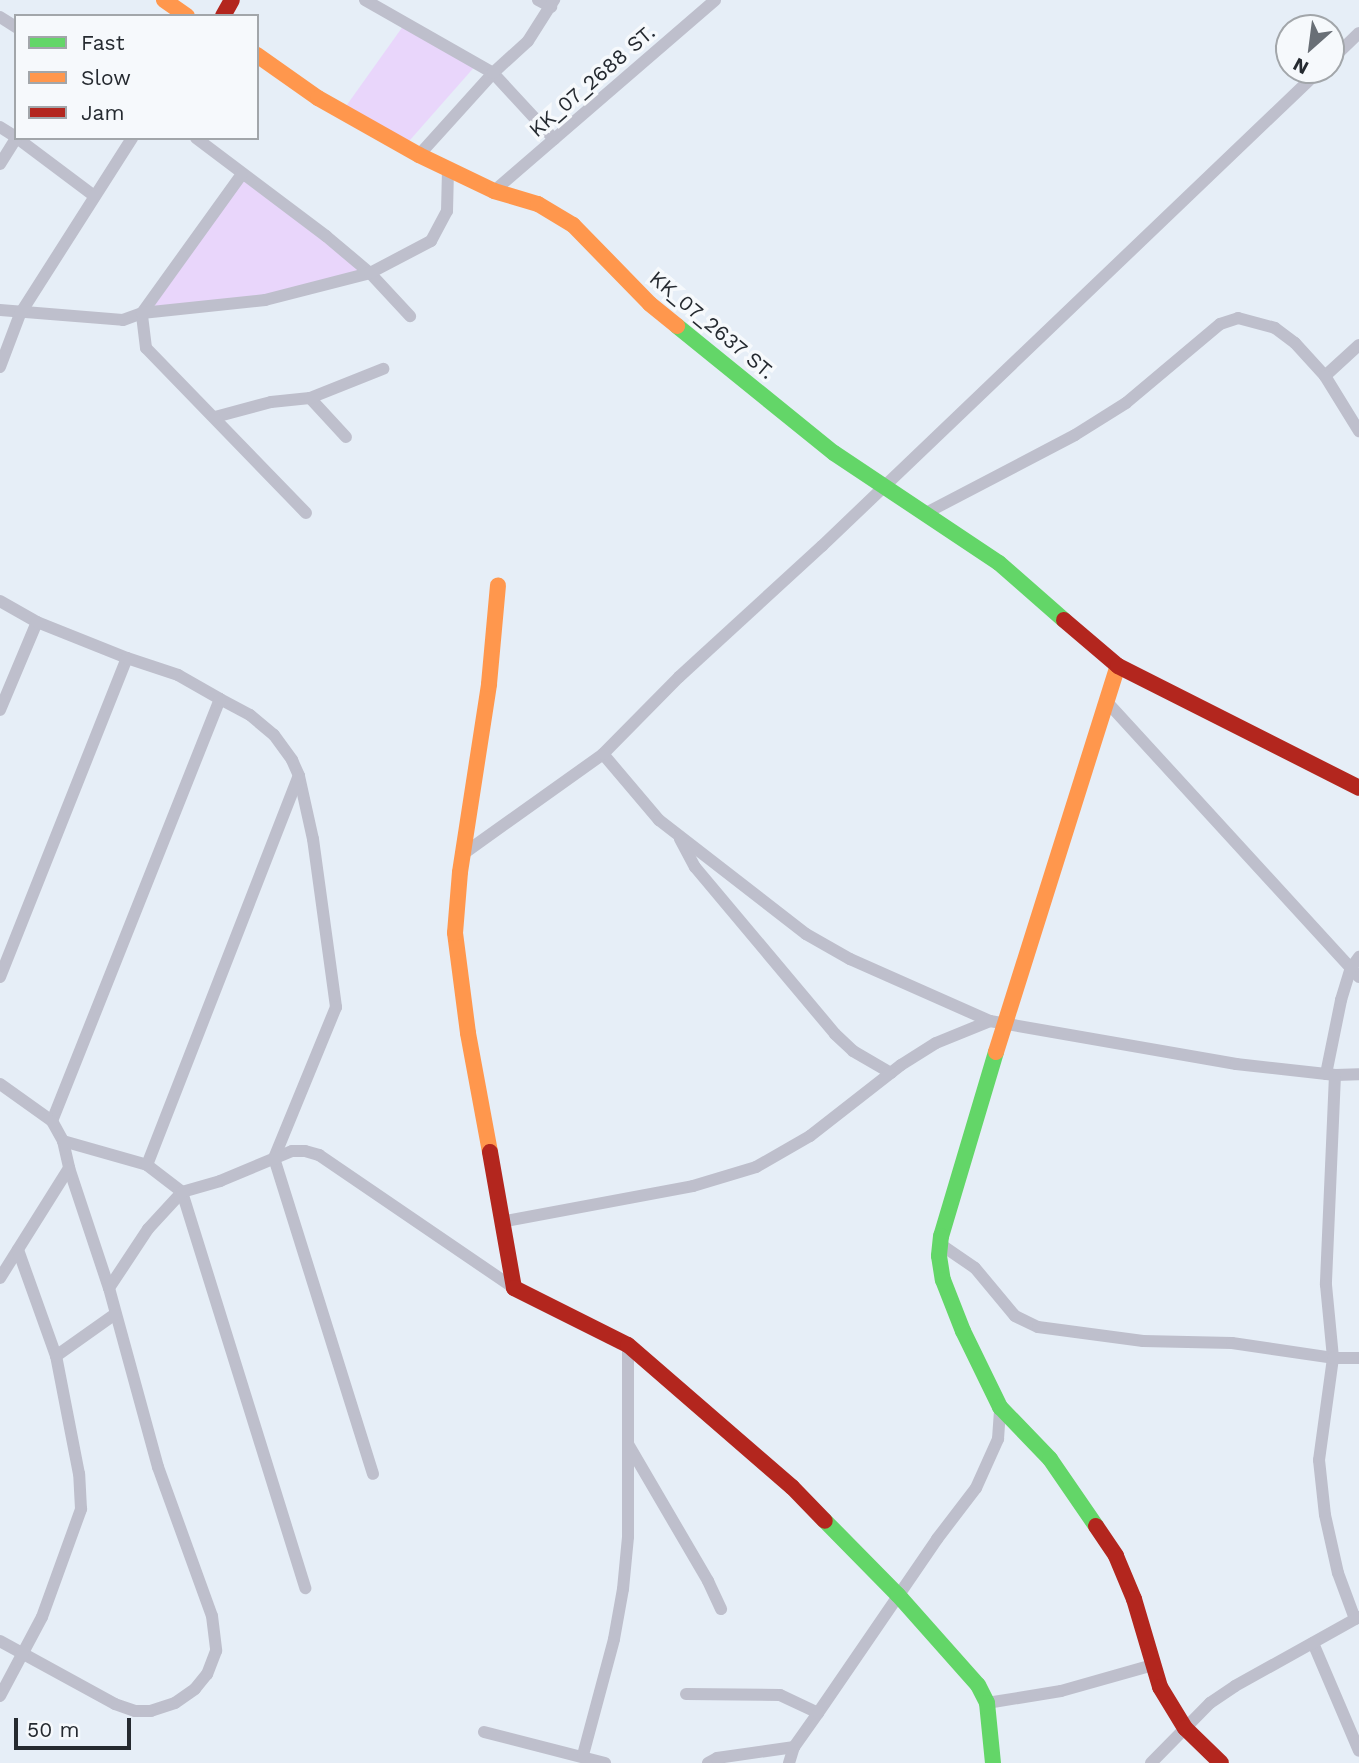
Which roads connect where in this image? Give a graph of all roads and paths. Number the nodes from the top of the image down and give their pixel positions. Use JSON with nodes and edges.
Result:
{"nodes":[{"id":1,"x":164,"y":0,"type":"edge"},
{"id":2,"x":365,"y":0,"type":"edge"},
{"id":3,"x":538,"y":0,"type":"edge"},
{"id":4,"x":715,"y":0,"type":"edge"},
{"id":5,"x":553,"y":3,"type":"edge"},
{"id":6,"x":184,"y":14,"type":"edge"},
{"id":7,"x":1358,"y":35,"type":"edge"},
{"id":8,"x":1345,"y":47,"type":"edge"},
{"id":9,"x":259,"y":56,"type":"edge"},
{"id":10,"x":493,"y":73,"type":"junction"},
{"id":11,"x":1305,"y":84,"type":"edge"},
{"id":12,"x":554,"y":139,"type":"junction"},
{"id":13,"x":16,"y":140,"type":"edge"},
{"id":14,"x":20,"y":140,"type":"edge"},
{"id":15,"x":131,"y":140,"type":"edge"},
{"id":16,"x":199,"y":140,"type":"edge"},
{"id":17,"x":419,"y":155,"type":"junction"},
{"id":18,"x":0,"y":164,"type":"edge"},
{"id":19,"x":448,"y":170,"type":"junction"},
{"id":20,"x":243,"y":174,"type":"junction"},
{"id":21,"x":494,"y":191,"type":"junction"},
{"id":22,"x":93,"y":195,"type":"junction"},
{"id":23,"x":370,"y":273,"type":"junction"},
{"id":24,"x":0,"y":310,"type":"edge"},
{"id":25,"x":142,"y":313,"type":"junction"},
{"id":26,"x":20,"y":314,"type":"junction"},
{"id":27,"x":410,"y":316,"type":"dead end"},
{"id":28,"x":1359,"y":345,"type":"edge"},
{"id":29,"x":0,"y":367,"type":"edge"},
{"id":30,"x":383,"y":369,"type":"dead end"},
{"id":31,"x":1325,"y":376,"type":"junction"},
{"id":32,"x":310,"y":398,"type":"junction"},
{"id":33,"x":215,"y":417,"type":"junction"},
{"id":34,"x":1359,"y":431,"type":"edge"},
{"id":35,"x":346,"y":437,"type":"dead end"},
{"id":36,"x":884,"y":485,"type":"junction"},
{"id":37,"x":306,"y":513,"type":"dead end"},
{"id":38,"x":926,"y":513,"type":"junction"},
{"id":39,"x":498,"y":585,"type":"dead end"},
{"id":40,"x":0,"y":601,"type":"edge"},
{"id":41,"x":37,"y":622,"type":"junction"},
{"id":42,"x":127,"y":658,"type":"junction"},
{"id":43,"x":1118,"y":666,"type":"junction"},
{"id":44,"x":220,"y":699,"type":"junction"},
{"id":45,"x":1107,"y":702,"type":"junction"},
{"id":46,"x":0,"y":710,"type":"edge"},
{"id":47,"x":603,"y":754,"type":"junction"},
{"id":48,"x":299,"y":776,"type":"junction"},
{"id":49,"x":1359,"y":788,"type":"edge"},
{"id":50,"x":679,"y":836,"type":"junction"},
{"id":51,"x":463,"y":854,"type":"junction"},
{"id":52,"x":1359,"y":957,"type":"edge"},
{"id":53,"x":1355,"y":972,"type":"edge"},
{"id":54,"x":0,"y":976,"type":"edge"},
{"id":55,"x":998,"y":1023,"type":"junction"},
{"id":56,"x":891,"y":1073,"type":"junction"},
{"id":57,"x":1331,"y":1074,"type":"junction"},
{"id":58,"x":1359,"y":1074,"type":"edge"},
{"id":59,"x":0,"y":1084,"type":"edge"},
{"id":60,"x":52,"y":1121,"type":"junction"},
{"id":61,"x":63,"y":1141,"type":"junction"},
{"id":62,"x":274,"y":1158,"type":"junction"},
{"id":63,"x":147,"y":1165,"type":"junction"},
{"id":64,"x":69,"y":1168,"type":"junction"},
{"id":65,"x":182,"y":1192,"type":"junction"},
{"id":66,"x":501,"y":1222,"type":"junction"},
{"id":67,"x":940,"y":1244,"type":"junction"},
{"id":68,"x":18,"y":1250,"type":"junction"},
{"id":69,"x":0,"y":1278,"type":"edge"},
{"id":70,"x":109,"y":1288,"type":"junction"},
{"id":71,"x":514,"y":1288,"type":"junction"},
{"id":72,"x":116,"y":1314,"type":"junction"},
{"id":73,"x":628,"y":1345,"type":"junction"},
{"id":74,"x":56,"y":1356,"type":"junction"},
{"id":75,"x":1333,"y":1358,"type":"junction"},
{"id":76,"x":1359,"y":1358,"type":"edge"},
{"id":77,"x":1000,"y":1408,"type":"junction"},
{"id":78,"x":628,"y":1444,"type":"junction"},
{"id":79,"x":373,"y":1474,"type":"dead end"},
{"id":80,"x":305,"y":1588,"type":"dead end"},
{"id":81,"x":898,"y":1595,"type":"junction"},
{"id":82,"x":721,"y":1609,"type":"dead end"},
{"id":83,"x":1354,"y":1622,"type":"edge"},
{"id":84,"x":0,"y":1641,"type":"edge"},
{"id":85,"x":1313,"y":1643,"type":"junction"},
{"id":86,"x":25,"y":1653,"type":"junction"},
{"id":87,"x":1153,"y":1665,"type":"junction"},
{"id":88,"x":686,"y":1694,"type":"dead end"},
{"id":89,"x":0,"y":1696,"type":"edge"},
{"id":90,"x":987,"y":1703,"type":"junction"},
{"id":91,"x":818,"y":1713,"type":"junction"},
{"id":92,"x":1185,"y":1728,"type":"junction"},
{"id":93,"x":484,"y":1732,"type":"dead end"},
{"id":94,"x":794,"y":1747,"type":"junction"},
{"id":95,"x":1359,"y":1751,"type":"edge"},
{"id":96,"x":583,"y":1755,"type":"junction"},
{"id":97,"x":605,"y":1763,"type":"edge"},
{"id":98,"x":709,"y":1763,"type":"edge"},
{"id":99,"x":789,"y":1763,"type":"edge"},
{"id":100,"x":993,"y":1763,"type":"edge"},
{"id":101,"x":1151,"y":1763,"type":"edge"},
{"id":102,"x":1221,"y":1763,"type":"edge"}],
"edges":[{"from":1,"to":6,"type":"street"},
{"from":2,"to":10,"type":"street"},
{"from":3,"to":5,"type":"street"},
{"from":4,"to":12,"type":"street","name":"KK_07_2688 ST."},
{"from":5,"to":10,"type":"street"},
{"from":7,"to":8,"type":"street"},
{"from":9,"to":17,"type":"street","name":"KK_07_2637 ST."},
{"from":10,"to":12,"type":"street"},
{"from":10,"to":17,"type":"street"},
{"from":11,"to":36,"type":"street"},
{"from":12,"to":21,"type":"street","name":"KK_07_2688 ST."},
{"from":13,"to":18,"type":"street"},
{"from":14,"to":22,"type":"street"},
{"from":15,"to":22,"type":"street"},
{"from":16,"to":20,"type":"street"},
{"from":17,"to":19,"type":"street","name":"KK_07_2637 ST."},
{"from":19,"to":21,"type":"street","name":"KK_07_2637 ST."},
{"from":19,"to":23,"type":"street"},
{"from":20,"to":23,"type":"street"},
{"from":20,"to":25,"type":"street"},
{"from":21,"to":36,"type":"street","name":"KK_07_2637 ST."},
{"from":22,"to":26,"type":"street"},
{"from":23,"to":25,"type":"street"},
{"from":23,"to":27,"type":"street"},
{"from":24,"to":26,"type":"street"},
{"from":25,"to":26,"type":"street"},
{"from":25,"to":33,"type":"street"},
{"from":26,"to":29,"type":"street"},
{"from":28,"to":31,"type":"street"},
{"from":30,"to":32,"type":"street"},
{"from":31,"to":34,"type":"street"},
{"from":31,"to":38,"type":"street"},
{"from":32,"to":33,"type":"street"},
{"from":32,"to":35,"type":"street"},
{"from":33,"to":37,"type":"street"},
{"from":36,"to":38,"type":"street","name":"KK_07_2637 ST."},
{"from":36,"to":47,"type":"street"},
{"from":38,"to":43,"type":"street","name":"KK_07_2637 ST."},
{"from":39,"to":51,"type":"street"},
{"from":40,"to":41,"type":"street"},
{"from":41,"to":42,"type":"street"},
{"from":41,"to":46,"type":"street"},
{"from":42,"to":44,"type":"street"},
{"from":42,"to":54,"type":"street"},
{"from":43,"to":45,"type":"street"},
{"from":43,"to":49,"type":"street","name":"KK_07_2637 ST."},
{"from":44,"to":48,"type":"street"},
{"from":44,"to":60,"type":"street"},
{"from":45,"to":53,"type":"street"},
{"from":45,"to":55,"type":"street"},
{"from":47,"to":50,"type":"street"},
{"from":47,"to":51,"type":"street"},
{"from":48,"to":62,"type":"street"},
{"from":48,"to":63,"type":"street"},
{"from":50,"to":55,"type":"street"},
{"from":50,"to":56,"type":"street"},
{"from":51,"to":66,"type":"street"},
{"from":52,"to":53,"type":"street"},
{"from":53,"to":57,"type":"street"},
{"from":55,"to":56,"type":"street"},
{"from":55,"to":57,"type":"street"},
{"from":55,"to":67,"type":"street"},
{"from":56,"to":66,"type":"street"},
{"from":57,"to":58,"type":"street"},
{"from":57,"to":75,"type":"street"},
{"from":59,"to":60,"type":"street"},
{"from":60,"to":61,"type":"street"},
{"from":61,"to":63,"type":"street"},
{"from":61,"to":64,"type":"street"},
{"from":62,"to":65,"type":"street"},
{"from":62,"to":71,"type":"street"},
{"from":62,"to":79,"type":"street"},
{"from":63,"to":65,"type":"street"},
{"from":64,"to":68,"type":"street"},
{"from":64,"to":70,"type":"street"},
{"from":65,"to":70,"type":"street"},
{"from":65,"to":80,"type":"street"},
{"from":66,"to":71,"type":"street"},
{"from":67,"to":75,"type":"street"},
{"from":67,"to":77,"type":"street"},
{"from":68,"to":69,"type":"street"},
{"from":68,"to":74,"type":"street"},
{"from":70,"to":72,"type":"street"},
{"from":71,"to":73,"type":"street"},
{"from":72,"to":74,"type":"street"},
{"from":72,"to":86,"type":"street"},
{"from":73,"to":78,"type":"street"},
{"from":73,"to":81,"type":"street"},
{"from":74,"to":86,"type":"street"},
{"from":75,"to":76,"type":"street"},
{"from":75,"to":83,"type":"street"},
{"from":77,"to":81,"type":"street"},
{"from":77,"to":87,"type":"street"},
{"from":78,"to":82,"type":"street"},
{"from":78,"to":96,"type":"street"},
{"from":81,"to":90,"type":"street"},
{"from":81,"to":91,"type":"street"},
{"from":83,"to":85,"type":"street"},
{"from":84,"to":86,"type":"street"},
{"from":85,"to":92,"type":"street"},
{"from":85,"to":95,"type":"street"},
{"from":86,"to":89,"type":"street"},
{"from":87,"to":90,"type":"street"},
{"from":87,"to":92,"type":"street"},
{"from":88,"to":91,"type":"street"},
{"from":90,"to":100,"type":"street"},
{"from":91,"to":94,"type":"street"},
{"from":92,"to":101,"type":"street"},
{"from":92,"to":102,"type":"street"},
{"from":93,"to":96,"type":"street"},
{"from":94,"to":98,"type":"street"},
{"from":94,"to":99,"type":"street"},
{"from":96,"to":97,"type":"street"}]}
